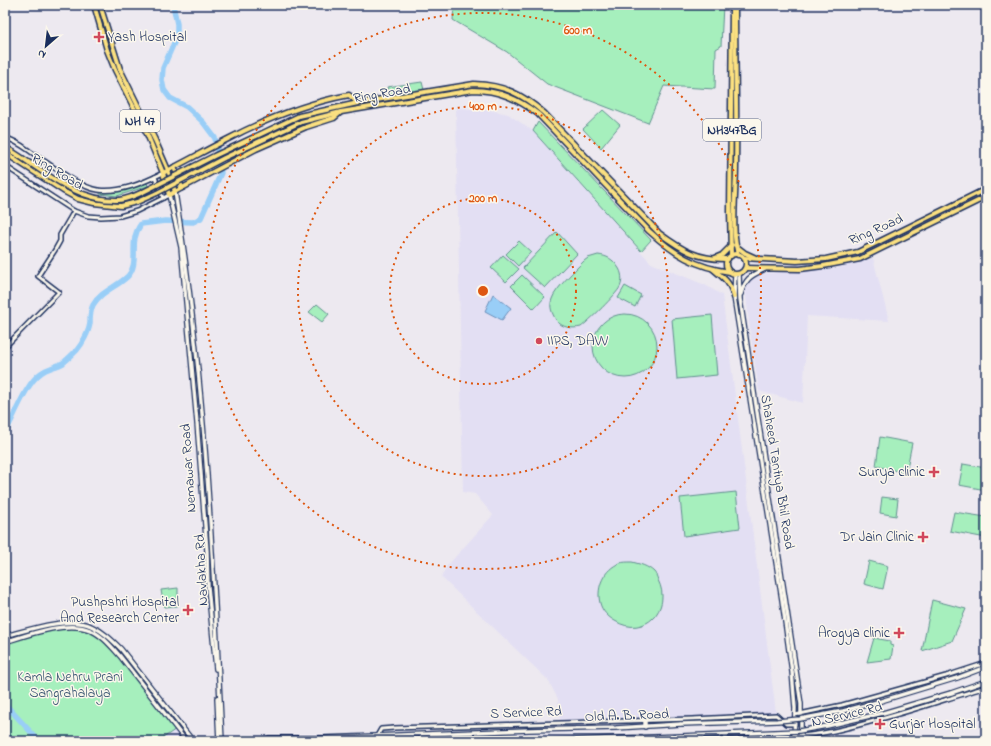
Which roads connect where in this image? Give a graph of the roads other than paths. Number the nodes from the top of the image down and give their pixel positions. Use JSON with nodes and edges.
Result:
{"nodes":[{"id":1,"x":94,"y":5,"type":"edge"},
{"id":2,"x":100,"y":5,"type":"edge"},
{"id":3,"x":734,"y":6,"type":"edge"},
{"id":4,"x":358,"y":103,"type":"junction"},
{"id":5,"x":138,"y":110,"type":"junction"},
{"id":6,"x":340,"y":112,"type":"junction"},
{"id":7,"x":149,"y":133,"type":"junction"},
{"id":8,"x":5,"y":138,"type":"edge"},
{"id":9,"x":5,"y":147,"type":"edge"},
{"id":10,"x":5,"y":153,"type":"edge"},
{"id":11,"x":5,"y":166,"type":"edge"},
{"id":12,"x":174,"y":167,"type":"junction"},
{"id":13,"x":168,"y":170,"type":"junction"},
{"id":14,"x":162,"y":173,"type":"junction"},
{"id":15,"x":155,"y":177,"type":"junction"},
{"id":16,"x":182,"y":188,"type":"junction"},
{"id":17,"x":986,"y":189,"type":"edge"},
{"id":18,"x":175,"y":192,"type":"junction"},
{"id":19,"x":170,"y":195,"type":"junction"},
{"id":20,"x":986,"y":197,"type":"edge"},
{"id":21,"x":163,"y":198,"type":"junction"},
{"id":22,"x":74,"y":211,"type":"junction"},
{"id":23,"x":675,"y":245,"type":"junction"},
{"id":24,"x":734,"y":245,"type":"junction"},
{"id":25,"x":738,"y":255,"type":"junction"},
{"id":26,"x":732,"y":256,"type":"junction"},
{"id":27,"x":744,"y":258,"type":"junction"},
{"id":28,"x":758,"y":259,"type":"junction"},
{"id":29,"x":728,"y":260,"type":"junction"},
{"id":30,"x":712,"y":268,"type":"junction"},
{"id":31,"x":746,"y":268,"type":"junction"},
{"id":32,"x":764,"y":269,"type":"junction"},
{"id":33,"x":730,"y":272,"type":"junction"},
{"id":34,"x":737,"y":274,"type":"junction"},
{"id":35,"x":734,"y":297,"type":"junction"},
{"id":36,"x":740,"y":299,"type":"junction"},
{"id":37,"x":5,"y":347,"type":"edge"},
{"id":38,"x":750,"y":364,"type":"junction"},
{"id":39,"x":745,"y":365,"type":"junction"},
{"id":40,"x":784,"y":600,"type":"junction"},
{"id":41,"x":5,"y":636,"type":"edge"},
{"id":42,"x":5,"y":642,"type":"edge"},
{"id":43,"x":986,"y":663,"type":"edge"},
{"id":44,"x":986,"y":667,"type":"edge"},
{"id":45,"x":969,"y":669,"type":"junction"},
{"id":46,"x":970,"y":673,"type":"junction"},
{"id":47,"x":986,"y":681,"type":"edge"},
{"id":48,"x":970,"y":687,"type":"junction"},
{"id":49,"x":986,"y":687,"type":"edge"},
{"id":50,"x":971,"y":692,"type":"junction"},
{"id":51,"x":802,"y":714,"type":"junction"},
{"id":52,"x":795,"y":715,"type":"junction"},
{"id":53,"x":645,"y":720,"type":"junction"},
{"id":54,"x":795,"y":724,"type":"junction"},
{"id":55,"x":645,"y":727,"type":"junction"},
{"id":56,"x":377,"y":736,"type":"junction"},
{"id":57,"x":801,"y":736,"type":"junction"},
{"id":58,"x":641,"y":737,"type":"junction"},
{"id":59,"x":794,"y":739,"type":"edge"},
{"id":60,"x":186,"y":741,"type":"edge"},
{"id":61,"x":193,"y":741,"type":"edge"},
{"id":62,"x":219,"y":741,"type":"edge"},
{"id":63,"x":222,"y":741,"type":"edge"},
{"id":64,"x":262,"y":741,"type":"edge"},
{"id":65,"x":438,"y":741,"type":"edge"},
{"id":66,"x":485,"y":741,"type":"edge"},
{"id":67,"x":543,"y":741,"type":"edge"},
{"id":68,"x":647,"y":741,"type":"edge"},
{"id":69,"x":701,"y":741,"type":"edge"},
{"id":70,"x":801,"y":741,"type":"edge"}],
"edges":[{"from":1,"to":5,"type":"main road","number":"NH 47"},
{"from":2,"to":5,"type":"main road","number":"NH 47"},
{"from":3,"to":24,"type":"main road","number":"NH347BG"},
{"from":4,"to":9,"type":"main road","name":"Ring Road","bridge":true},
{"from":4,"to":12,"type":"main road"},
{"from":4,"to":23,"type":"main road","name":"Ring Road"},
{"from":5,"to":7,"type":"main road","number":"NH 47"},
{"from":6,"to":10,"type":"main road","name":"Ring Road","bridge":true},
{"from":6,"to":16,"type":"main road"},
{"from":6,"to":30,"type":"main road","name":"Ring Road"},
{"from":7,"to":13,"type":"main road","number":"NH 47"},
{"from":7,"to":14,"type":"main road","number":"NH 47"},
{"from":8,"to":15,"type":"street"},
{"from":11,"to":22,"type":"street"},
{"from":12,"to":13,"type":"main road"},
{"from":12,"to":16,"type":"main road"},
{"from":13,"to":14,"type":"main road"},
{"from":13,"to":18,"type":"main road"},
{"from":14,"to":15,"type":"street"},
{"from":14,"to":19,"type":"main road"},
{"from":15,"to":21,"type":"street"},
{"from":16,"to":18,"type":"main road"},
{"from":17,"to":28,"type":"main road","name":"Ring Road"},
{"from":18,"to":19,"type":"main road"},
{"from":18,"to":63,"type":"main road","name":"Navlakha Rd"},
{"from":19,"to":21,"type":"street"},
{"from":19,"to":62,"type":"main road","name":"Nemawar Road"},
{"from":20,"to":32,"type":"main road","name":"Ring Road"},
{"from":21,"to":22,"type":"street"},
{"from":22,"to":37,"type":"street"},
{"from":23,"to":24,"type":"main road"},
{"from":23,"to":29,"type":"main road","name":"Ring Road"},
{"from":24,"to":25,"type":"main road","number":"NH347BG"},
{"from":24,"to":26,"type":"main road","number":"NH347BG"},
{"from":24,"to":28,"type":"main road"},
{"from":25,"to":26,"type":"main road"},
{"from":25,"to":27,"type":"main road"},
{"from":26,"to":29,"type":"main road"},
{"from":27,"to":28,"type":"main road","name":"Ring Road"},
{"from":27,"to":31,"type":"main road"},
{"from":29,"to":33,"type":"main road"},
{"from":30,"to":33,"type":"main road","name":"Ring Road"},
{"from":30,"to":35,"type":"main road"},
{"from":31,"to":32,"type":"main road","name":"Ring Road"},
{"from":31,"to":34,"type":"main road"},
{"from":32,"to":36,"type":"main road"},
{"from":33,"to":34,"type":"main road"},
{"from":34,"to":35,"type":"main road"},
{"from":34,"to":36,"type":"main road","name":"Shaheed Tantiya Bhil Road"},
{"from":35,"to":39,"type":"main road"},
{"from":36,"to":38,"type":"main road","name":"Shaheed Tantiya Bhil Road"},
{"from":38,"to":39,"type":"main road"},
{"from":38,"to":40,"type":"main road","name":"Shaheed Tantiya Bhil Road"},
{"from":39,"to":40,"type":"main road"},
{"from":40,"to":51,"type":"main road","name":"Shaheed Tantiya Bhil Road"},
{"from":40,"to":52,"type":"main road"},
{"from":41,"to":61,"type":"main road"},
{"from":42,"to":60,"type":"main road"},
{"from":43,"to":45,"type":"street"},
{"from":44,"to":46,"type":"main road","name":"Old A. B. Road"},
{"from":45,"to":46,"type":"main road"},
{"from":45,"to":51,"type":"street"},
{"from":46,"to":55,"type":"main road","name":"Old A. B. Road","bridge":true},
{"from":47,"to":48,"type":"main road","name":"Old A. B. Road"},
{"from":48,"to":50,"type":"main road"},
{"from":48,"to":58,"type":"main road","name":"Old A. B. Road","bridge":true},
{"from":49,"to":50,"type":"street","name":"N Service Rd"},
{"from":50,"to":57,"type":"street","name":"N Service Rd"},
{"from":51,"to":52,"type":"street"},
{"from":51,"to":57,"type":"main road","name":"Shaheed Tantiya Bhil Road"},
{"from":52,"to":54,"type":"main road"},
{"from":53,"to":54,"type":"street","name":"S Service Rd"},
{"from":53,"to":55,"type":"main road"},
{"from":53,"to":56,"type":"street","name":"S Service Rd"},
{"from":54,"to":59,"type":"main road"},
{"from":55,"to":56,"type":"main road","name":"Old A. B. Road"},
{"from":56,"to":64,"type":"main road","name":"Old A. B. Road"},
{"from":57,"to":59,"type":"street","name":"N Service Rd"},
{"from":57,"to":70,"type":"main road","name":"Shaheed Tantiya Bhil Road"},
{"from":58,"to":67,"type":"main road","name":"Old A. B. Road"},
{"from":58,"to":68,"type":"street"},
{"from":59,"to":69,"type":"street","name":"N Service Rd"},
{"from":65,"to":66,"type":"main road"}]}
